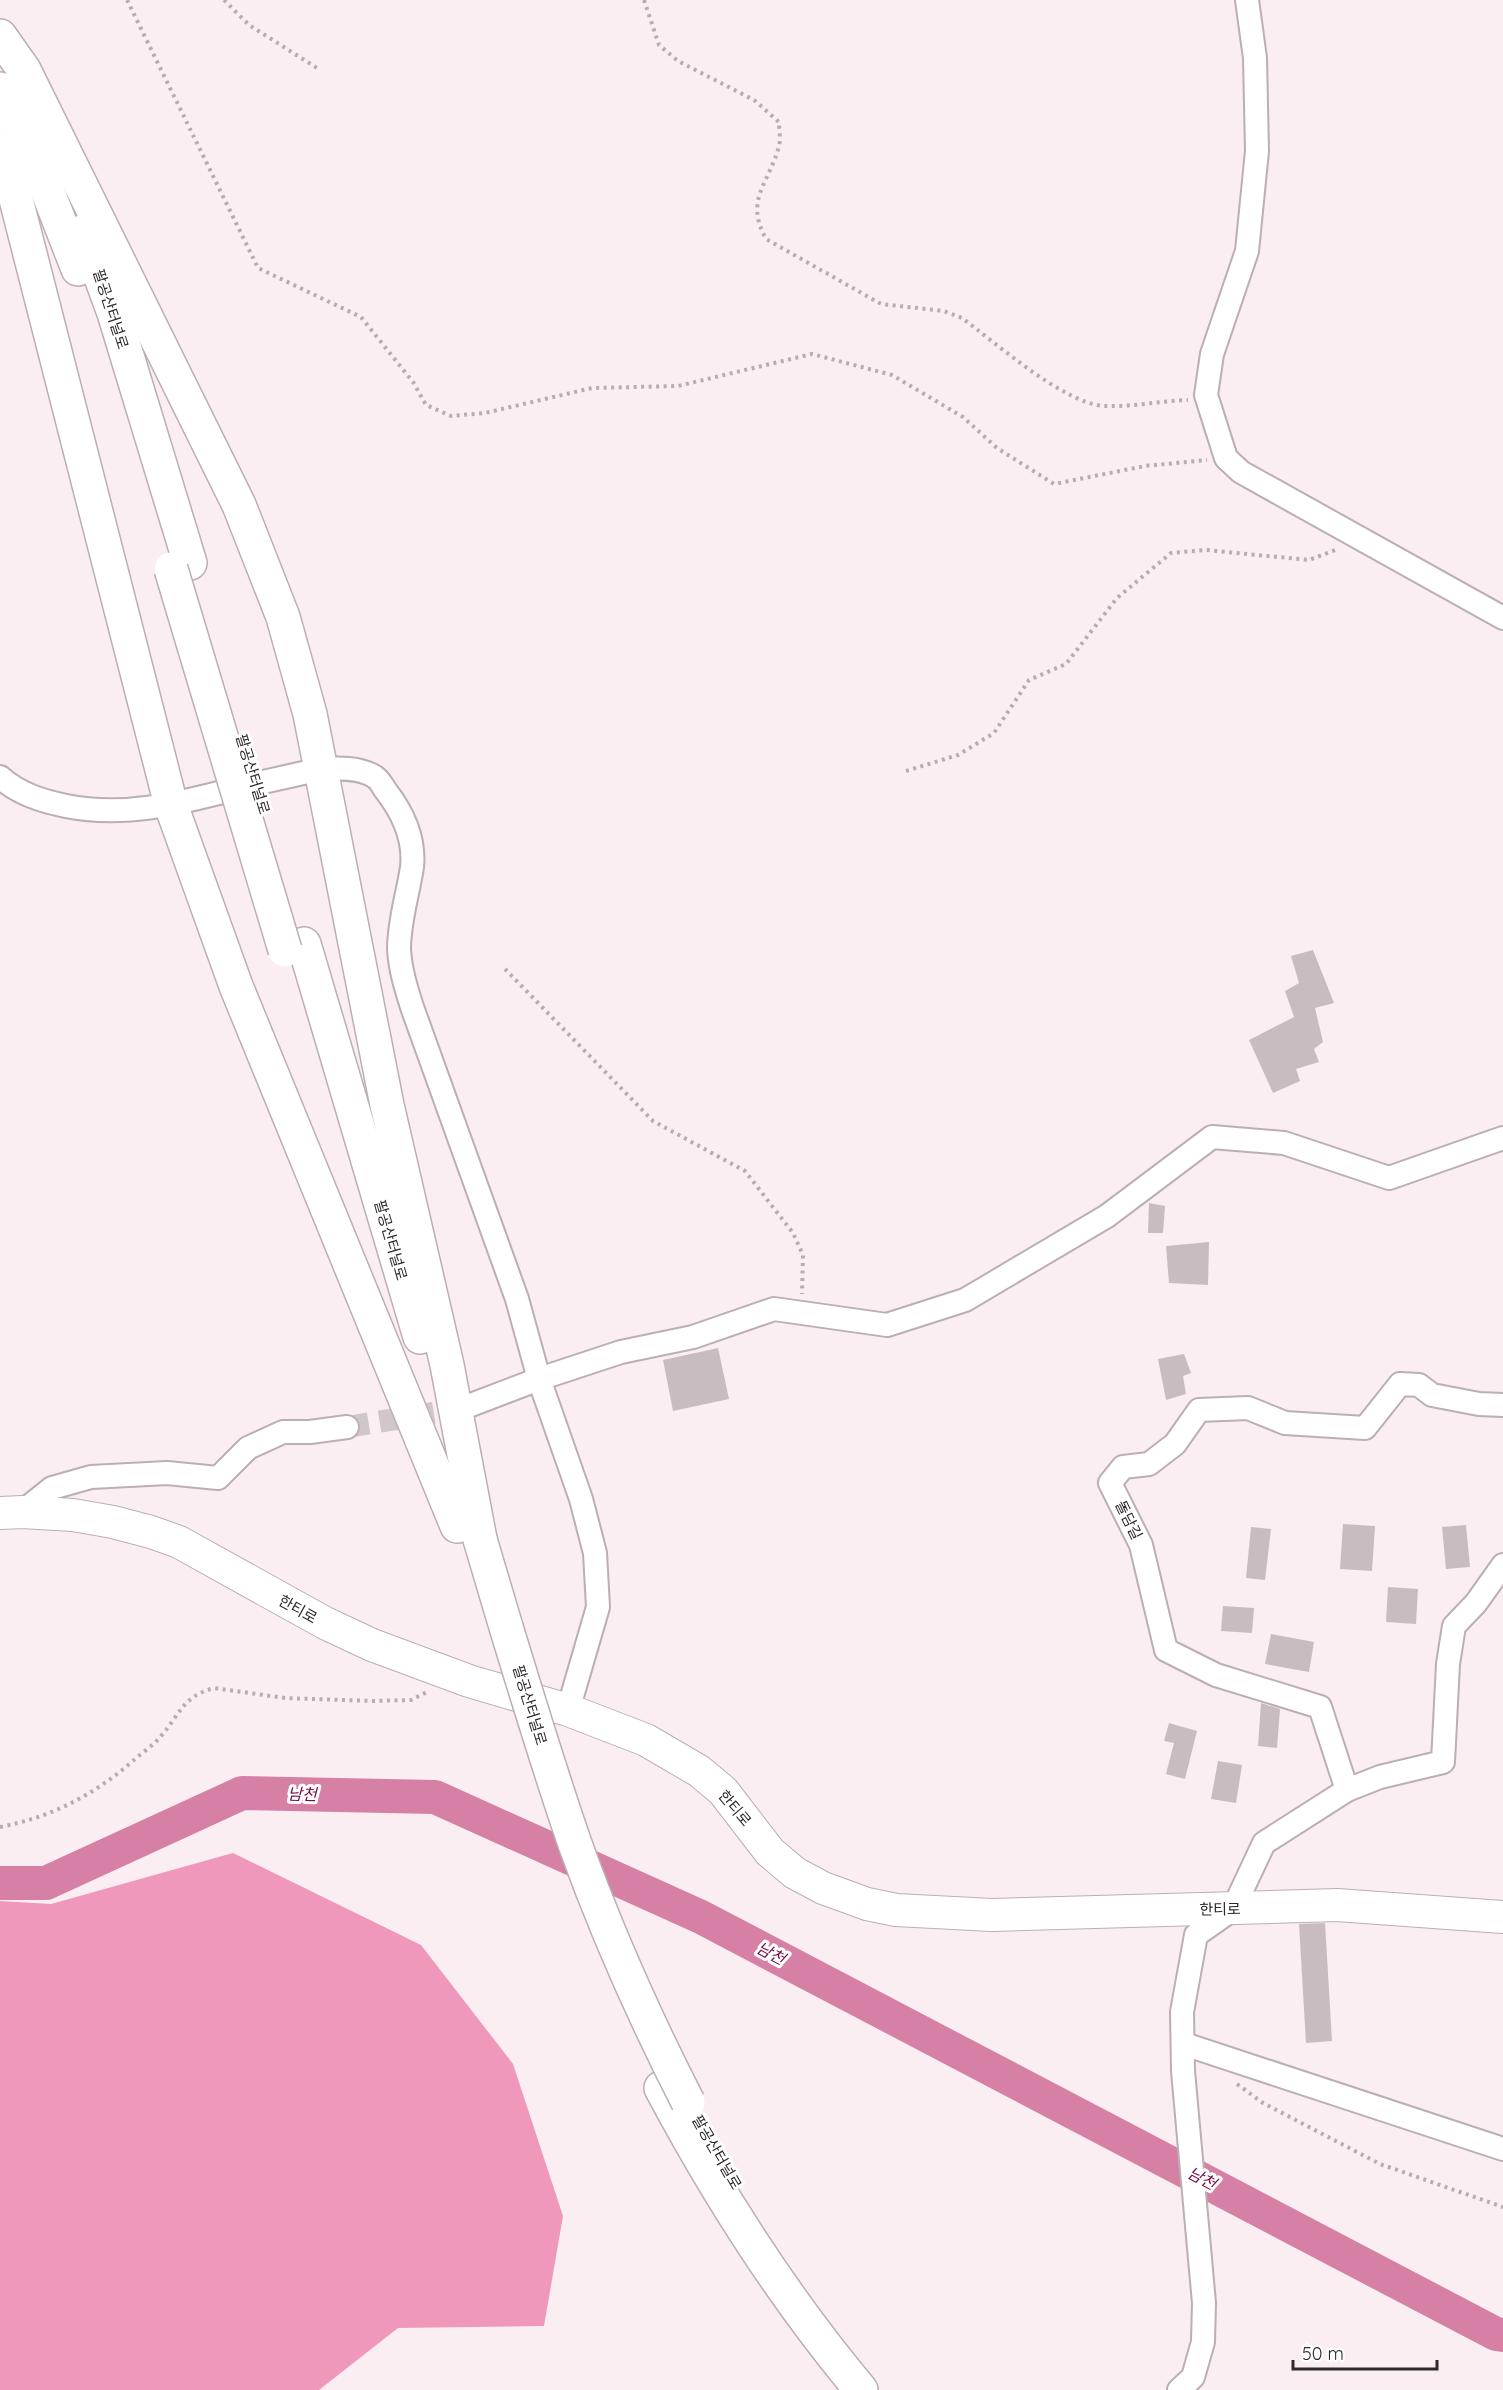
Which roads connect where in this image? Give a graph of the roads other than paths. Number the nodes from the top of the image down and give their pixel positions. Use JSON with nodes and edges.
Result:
{"nodes":[{"id":1,"x":1250,"y":3,"type":"edge"},
{"id":2,"x":0,"y":36,"type":"edge"},
{"id":3,"x":0,"y":40,"type":"edge"},
{"id":4,"x":0,"y":89,"type":"edge"},
{"id":5,"x":0,"y":145,"type":"edge"},
{"id":6,"x":180,"y":566,"type":"junction"},
{"id":7,"x":1503,"y":618,"type":"edge"},
{"id":8,"x":321,"y":769,"type":"junction"},
{"id":9,"x":0,"y":777,"type":"edge"},
{"id":10,"x":171,"y":805,"type":"junction"},
{"id":11,"x":1503,"y":1138,"type":"edge"},
{"id":12,"x":539,"y":1379,"type":"junction"},
{"id":13,"x":1503,"y":1405,"type":"edge"},
{"id":14,"x":464,"y":1408,"type":"tunnel mouth"},
{"id":15,"x":347,"y":1427,"type":"tunnel mouth"},
{"id":16,"x":11,"y":1512,"type":"edge"},
{"id":17,"x":468,"y":1533,"type":"junction"},
{"id":18,"x":1503,"y":1565,"type":"edge"},
{"id":19,"x":567,"y":1710,"type":"junction"},
{"id":20,"x":1347,"y":1790,"type":"junction"},
{"id":21,"x":1233,"y":1909,"type":"junction"},
{"id":22,"x":1503,"y":1917,"type":"edge"},
{"id":23,"x":1184,"y":2044,"type":"junction"},
{"id":24,"x":675,"y":2095,"type":"junction"},
{"id":25,"x":1503,"y":2150,"type":"edge"},
{"id":26,"x":861,"y":2390,"type":"edge"},
{"id":27,"x":884,"y":2390,"type":"edge"},
{"id":28,"x":1179,"y":2390,"type":"edge"}],
"edges":[{"from":1,"to":7,"type":"street"},
{"from":2,"to":8,"type":"highway"},
{"from":3,"to":6,"type":"highway","name":"팔공산터널로"},
{"from":4,"to":6,"type":"highway","name":"팔공산터널로"},
{"from":5,"to":10,"type":"highway"},
{"from":6,"to":17,"type":"highway","name":"팔공산터널로"},
{"from":8,"to":10,"type":"street"},
{"from":8,"to":12,"type":"street"},
{"from":8,"to":17,"type":"highway"},
{"from":9,"to":10,"type":"street"},
{"from":10,"to":17,"type":"highway"},
{"from":11,"to":12,"type":"street"},
{"from":12,"to":14,"type":"street"},
{"from":12,"to":19,"type":"street"},
{"from":13,"to":20,"type":"street","name":"돌담길"},
{"from":15,"to":16,"type":"street"},
{"from":16,"to":19,"type":"street","name":"한티로"},
{"from":17,"to":24,"type":"highway","name":"팔공산터널로"},
{"from":18,"to":20,"type":"street"},
{"from":19,"to":21,"type":"street","name":"한티로"},
{"from":20,"to":21,"type":"street"},
{"from":21,"to":22,"type":"street","name":"한티로"},
{"from":21,"to":23,"type":"street"},
{"from":23,"to":25,"type":"street"},
{"from":23,"to":28,"type":"street"},
{"from":24,"to":26,"type":"highway","name":"팔공산터널로"},
{"from":24,"to":27,"type":"highway","name":"팔공산터널로"}]}
